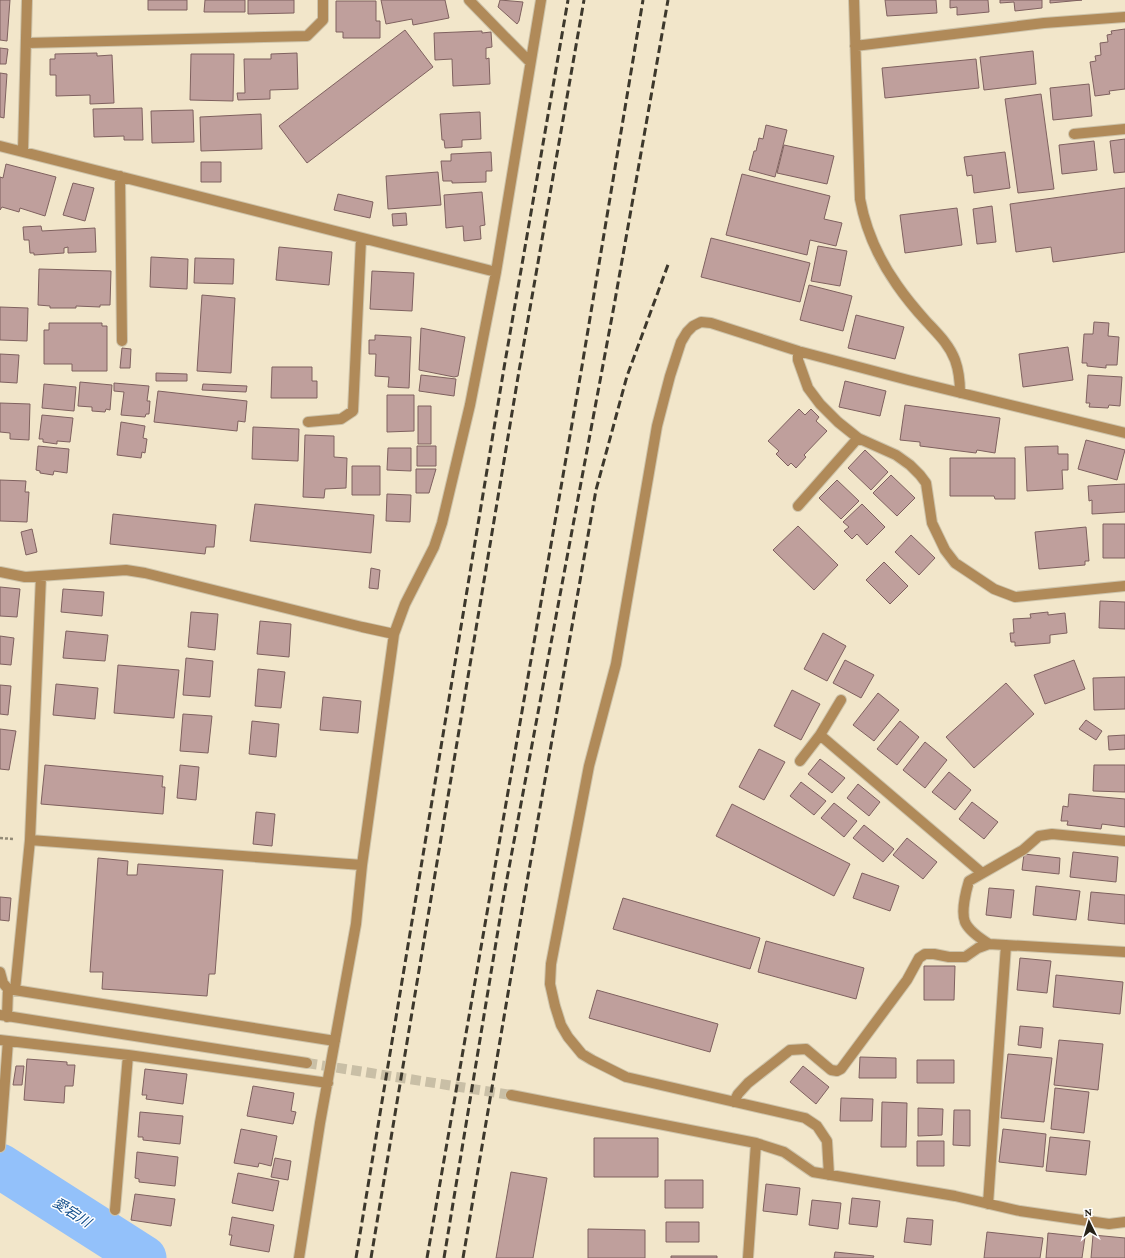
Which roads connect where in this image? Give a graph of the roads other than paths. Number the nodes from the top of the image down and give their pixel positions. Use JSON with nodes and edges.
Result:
{"nodes":[{"id":1,"x":27,"y":0,"type":"edge"},
{"id":2,"x":323,"y":0,"type":"edge"},
{"id":3,"x":469,"y":0,"type":"edge"},
{"id":4,"x":541,"y":0,"type":"edge"},
{"id":5,"x":854,"y":0,"type":"edge"},
{"id":6,"x":1125,"y":17,"type":"edge"},
{"id":7,"x":27,"y":43,"type":"junction"},
{"id":8,"x":856,"y":46,"type":"junction"},
{"id":9,"x":530,"y":62,"type":"junction"},
{"id":10,"x":1125,"y":129,"type":"edge"},
{"id":11,"x":1074,"y":134,"type":"dead end"},
{"id":12,"x":0,"y":146,"type":"edge"},
{"id":13,"x":23,"y":151,"type":"junction"},
{"id":14,"x":120,"y":176,"type":"junction"},
{"id":15,"x":361,"y":239,"type":"junction"},
{"id":16,"x":496,"y":272,"type":"junction"},
{"id":17,"x":122,"y":341,"type":"dead end"},
{"id":18,"x":798,"y":351,"type":"junction"},
{"id":19,"x":960,"y":393,"type":"junction"},
{"id":20,"x":308,"y":422,"type":"dead end"},
{"id":21,"x":1125,"y":433,"type":"edge"},
{"id":22,"x":858,"y":438,"type":"junction"},
{"id":23,"x":798,"y":506,"type":"dead end"},
{"id":24,"x":0,"y":572,"type":"edge"},
{"id":25,"x":41,"y":576,"type":"junction"},
{"id":26,"x":1125,"y":586,"type":"edge"},
{"id":27,"x":394,"y":634,"type":"junction"},
{"id":28,"x":841,"y":700,"type":"dead end"},
{"id":29,"x":820,"y":735,"type":"junction"},
{"id":30,"x":800,"y":761,"type":"dead end"},
{"id":31,"x":30,"y":840,"type":"junction"},
{"id":32,"x":1125,"y":841,"type":"edge"},
{"id":33,"x":362,"y":865,"type":"junction"},
{"id":34,"x":982,"y":874,"type":"junction"},
{"id":35,"x":988,"y":944,"type":"junction"},
{"id":36,"x":1006,"y":945,"type":"junction"},
{"id":37,"x":1125,"y":952,"type":"edge"},
{"id":38,"x":0,"y":972,"type":"edge"},
{"id":39,"x":11,"y":989,"type":"junction"},
{"id":40,"x":4,"y":1016,"type":"edge"},
{"id":41,"x":4,"y":1041,"type":"edge"},
{"id":42,"x":335,"y":1041,"type":"junction"},
{"id":43,"x":128,"y":1055,"type":"junction"},
{"id":44,"x":307,"y":1064,"type":"tunnel mouth"},
{"id":45,"x":328,"y":1083,"type":"junction"},
{"id":46,"x":512,"y":1095,"type":"tunnel mouth"},
{"id":47,"x":734,"y":1102,"type":"junction"},
{"id":48,"x":756,"y":1143,"type":"junction"},
{"id":49,"x":0,"y":1147,"type":"edge"},
{"id":50,"x":829,"y":1175,"type":"junction"},
{"id":51,"x":988,"y":1204,"type":"junction"},
{"id":52,"x":115,"y":1210,"type":"dead end"},
{"id":53,"x":1125,"y":1222,"type":"edge"},
{"id":54,"x":299,"y":1258,"type":"edge"},
{"id":55,"x":748,"y":1258,"type":"edge"}],
"edges":[{"from":1,"to":7,"type":"street"},
{"from":2,"to":7,"type":"street"},
{"from":3,"to":9,"type":"street"},
{"from":4,"to":9,"type":"street"},
{"from":5,"to":8,"type":"street"},
{"from":6,"to":8,"type":"street"},
{"from":7,"to":13,"type":"street"},
{"from":8,"to":19,"type":"street"},
{"from":9,"to":16,"type":"street"},
{"from":10,"to":11,"type":"street"},
{"from":12,"to":13,"type":"street"},
{"from":13,"to":14,"type":"street"},
{"from":14,"to":15,"type":"street"},
{"from":14,"to":17,"type":"street"},
{"from":15,"to":16,"type":"street"},
{"from":15,"to":20,"type":"street"},
{"from":16,"to":27,"type":"street"},
{"from":18,"to":19,"type":"street"},
{"from":18,"to":22,"type":"street"},
{"from":18,"to":47,"type":"street"},
{"from":19,"to":21,"type":"street"},
{"from":22,"to":23,"type":"street"},
{"from":22,"to":26,"type":"street"},
{"from":24,"to":25,"type":"street"},
{"from":25,"to":27,"type":"street"},
{"from":25,"to":31,"type":"street"},
{"from":27,"to":33,"type":"street"},
{"from":28,"to":29,"type":"street"},
{"from":29,"to":30,"type":"street"},
{"from":29,"to":34,"type":"street"},
{"from":31,"to":33,"type":"street"},
{"from":31,"to":39,"type":"street"},
{"from":32,"to":34,"type":"street"},
{"from":33,"to":42,"type":"street"},
{"from":34,"to":35,"type":"street"},
{"from":35,"to":36,"type":"street"},
{"from":35,"to":47,"type":"street"},
{"from":36,"to":37,"type":"street"},
{"from":36,"to":51,"type":"street"},
{"from":38,"to":39,"type":"street"},
{"from":39,"to":40,"type":"street"},
{"from":39,"to":42,"type":"street"},
{"from":40,"to":44,"type":"street"},
{"from":41,"to":43,"type":"street"},
{"from":41,"to":49,"type":"street"},
{"from":42,"to":45,"type":"street"},
{"from":43,"to":45,"type":"street"},
{"from":43,"to":52,"type":"street"},
{"from":45,"to":54,"type":"street"},
{"from":46,"to":48,"type":"street"},
{"from":47,"to":50,"type":"street"},
{"from":48,"to":50,"type":"street"},
{"from":48,"to":55,"type":"street"},
{"from":50,"to":51,"type":"street"},
{"from":51,"to":53,"type":"street"}]}
